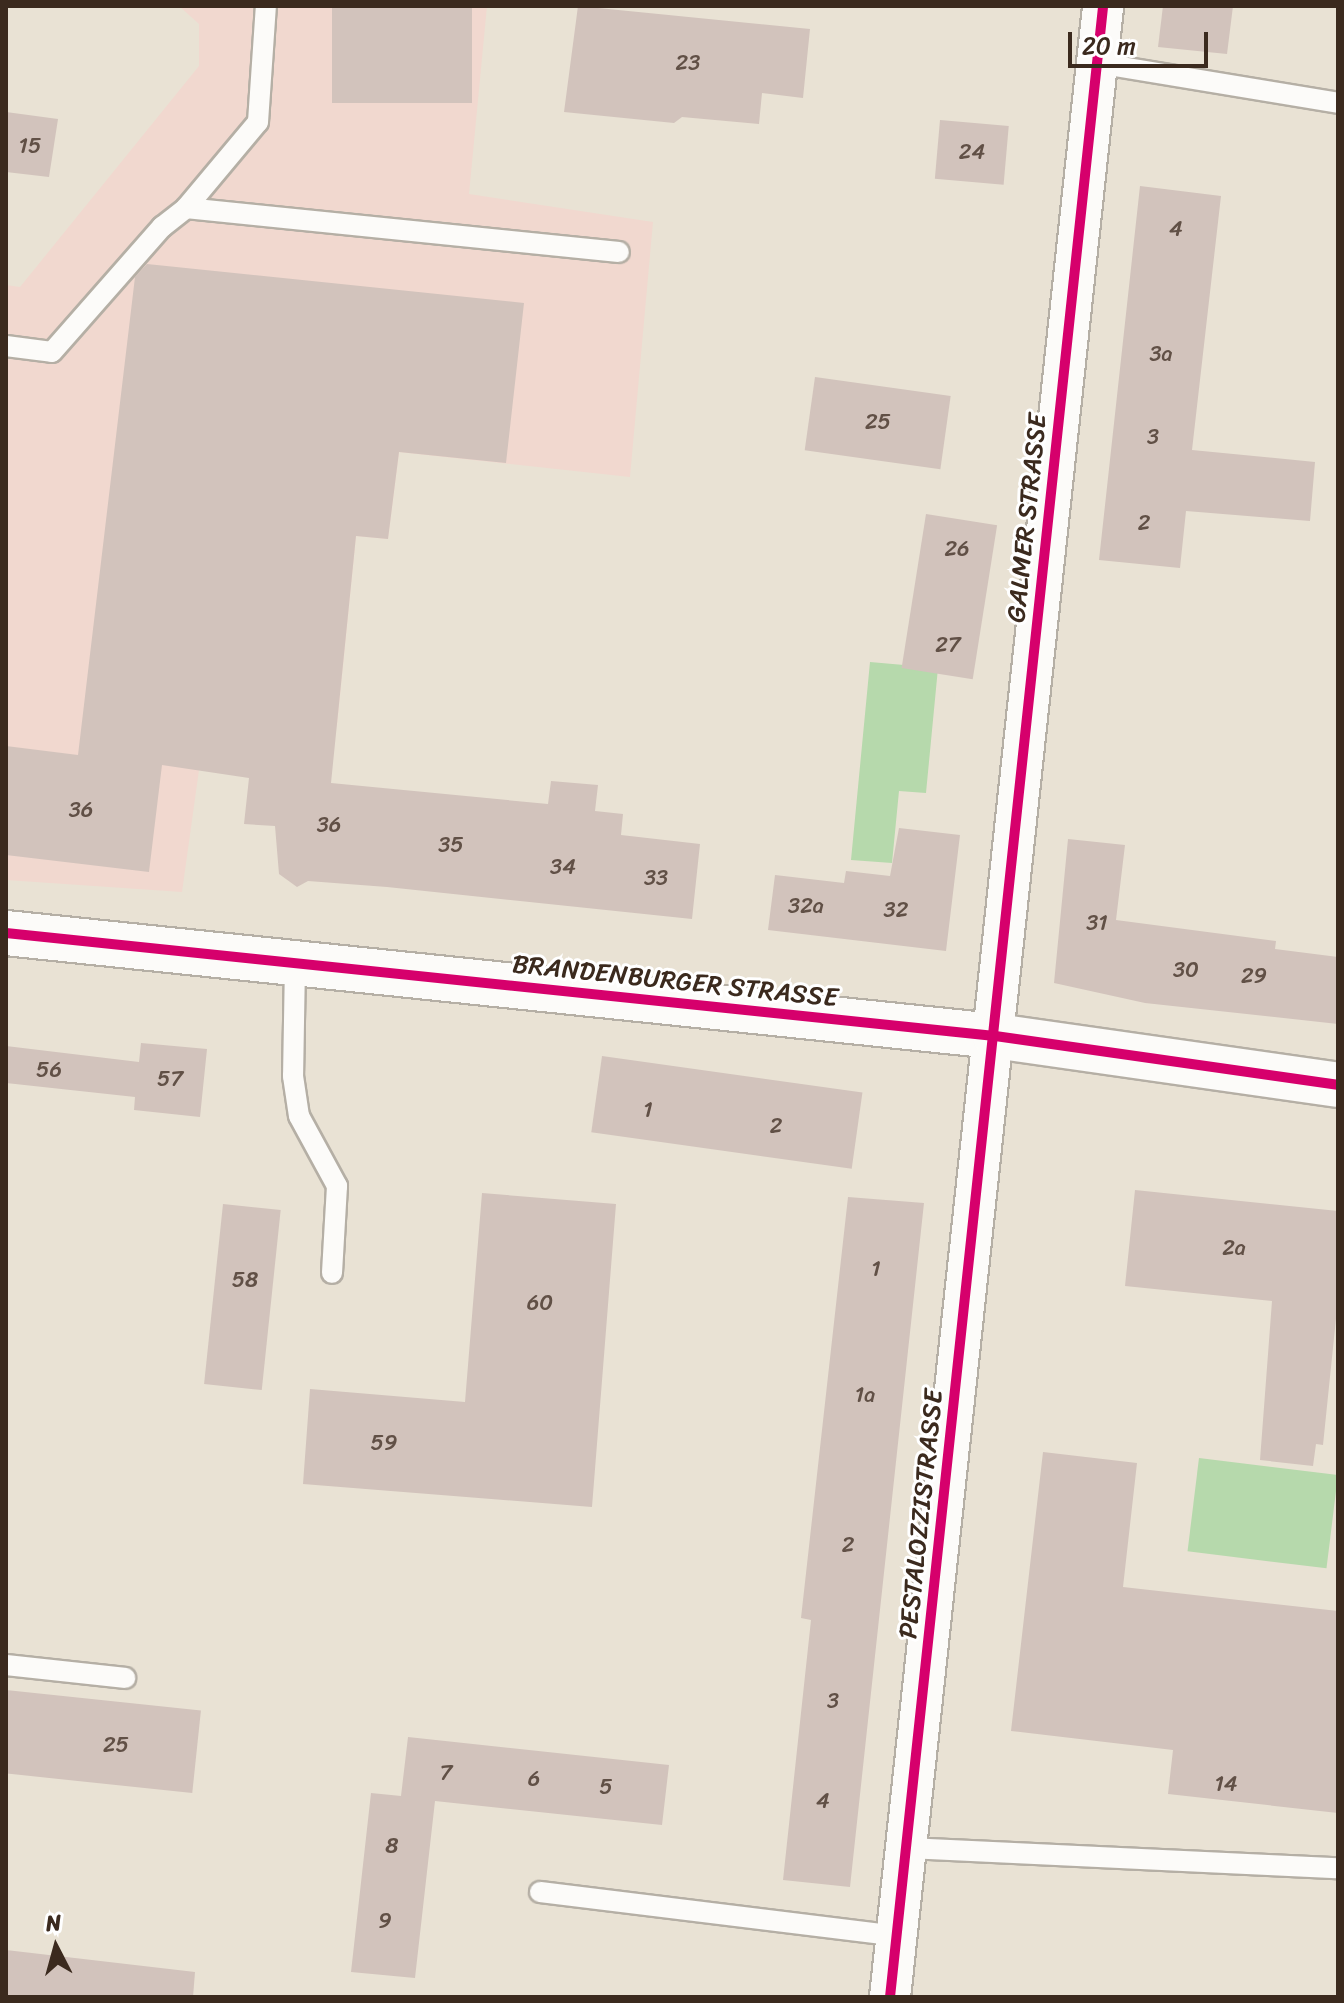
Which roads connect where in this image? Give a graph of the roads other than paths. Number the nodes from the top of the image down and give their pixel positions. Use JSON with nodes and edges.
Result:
{"nodes":[{"id":1,"x":266,"y":6,"type":"edge"},
{"id":2,"x":1103,"y":6,"type":"edge"},
{"id":3,"x":1097,"y":63,"type":"junction"},
{"id":4,"x":1338,"y":103,"type":"edge"},
{"id":5,"x":186,"y":208,"type":"junction"},
{"id":6,"x":619,"y":252,"type":"dead end"},
{"id":7,"x":6,"y":346,"type":"edge"},
{"id":8,"x":6,"y":933,"type":"edge"},
{"id":9,"x":295,"y":964,"type":"junction"},
{"id":10,"x":995,"y":1036,"type":"junction"},
{"id":11,"x":1338,"y":1085,"type":"edge"},
{"id":12,"x":332,"y":1273,"type":"dead end"},
{"id":13,"x":6,"y":1665,"type":"edge"},
{"id":14,"x":125,"y":1678,"type":"dead end"},
{"id":15,"x":907,"y":1848,"type":"junction"},
{"id":16,"x":1338,"y":1868,"type":"edge"},
{"id":17,"x":540,"y":1892,"type":"dead end"},
{"id":18,"x":897,"y":1936,"type":"junction"},
{"id":19,"x":890,"y":1997,"type":"edge"}],
"edges":[{"from":1,"to":5,"type":"lane"},
{"from":2,"to":3,"type":"street","name":"GALMER STRASSE"},
{"from":3,"to":4,"type":"lane"},
{"from":3,"to":10,"type":"street","name":"GALMER STRASSE"},
{"from":5,"to":6,"type":"lane"},
{"from":5,"to":7,"type":"lane"},
{"from":8,"to":9,"type":"street","name":"BRANDENBURGER STRASSE"},
{"from":9,"to":10,"type":"street","name":"BRANDENBURGER STRASSE"},
{"from":9,"to":12,"type":"lane"},
{"from":10,"to":11,"type":"street","name":"BRANDENBURGER STRASSE"},
{"from":10,"to":15,"type":"street","name":"PESTALOZZISTRASSE"},
{"from":13,"to":14,"type":"lane"},
{"from":15,"to":16,"type":"lane"},
{"from":15,"to":18,"type":"street","name":"PESTALOZZISTRASSE"},
{"from":17,"to":18,"type":"lane"},
{"from":18,"to":19,"type":"street","name":"PESTALOZZISTRASSE"}]}
